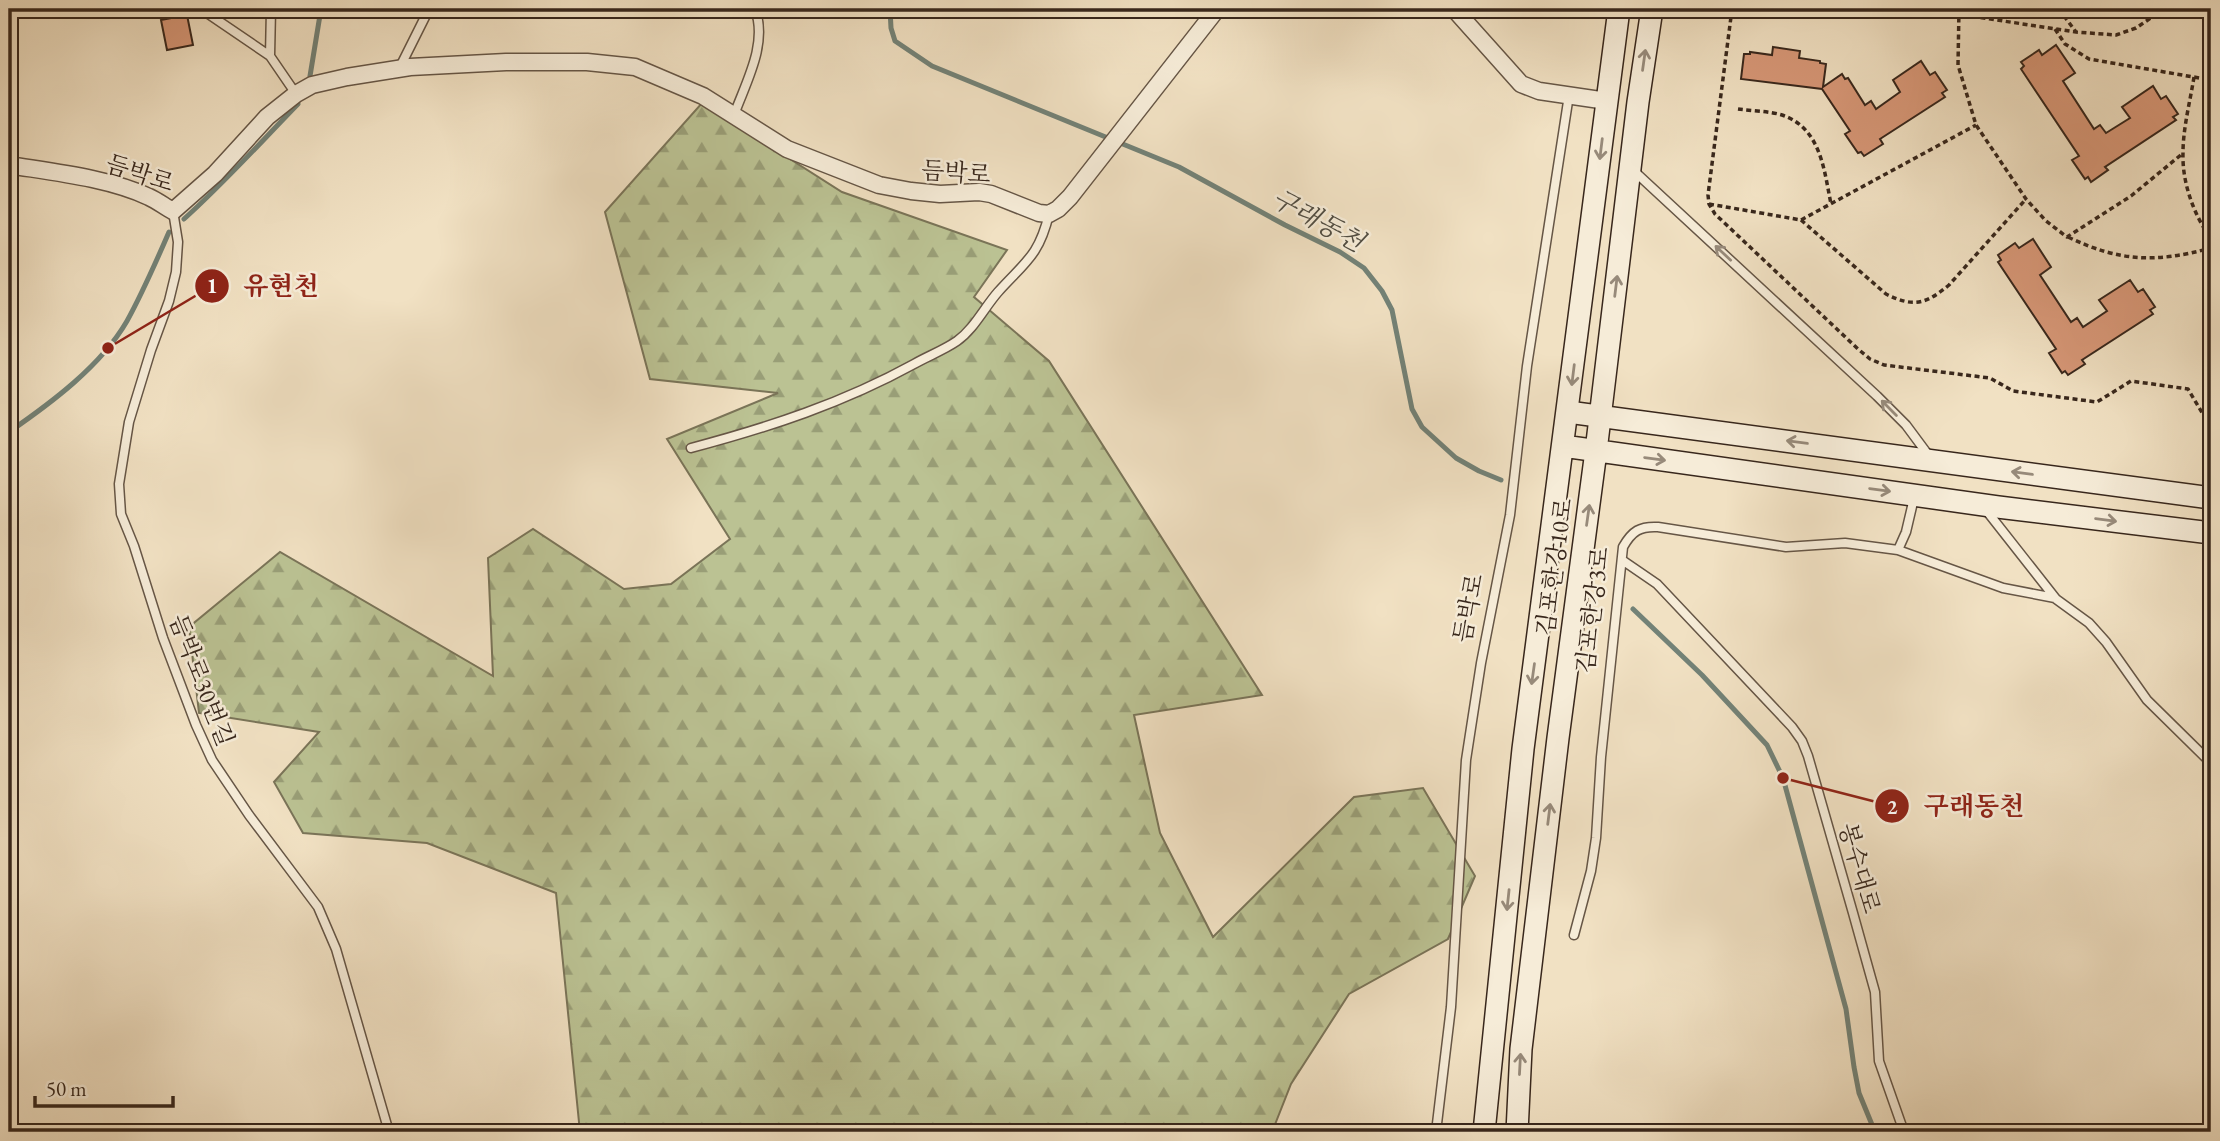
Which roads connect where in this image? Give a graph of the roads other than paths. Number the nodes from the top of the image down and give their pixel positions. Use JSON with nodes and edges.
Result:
{"nodes":[{"id":1,"x":201,"y":9,"type":"edge"},
{"id":2,"x":271,"y":9,"type":"edge"},
{"id":3,"x":429,"y":9,"type":"edge"},
{"id":4,"x":755,"y":9,"type":"edge"},
{"id":5,"x":1217,"y":9,"type":"edge"},
{"id":6,"x":1454,"y":9,"type":"edge"},
{"id":7,"x":1619,"y":9,"type":"edge"},
{"id":8,"x":1652,"y":9,"type":"edge"},
{"id":9,"x":270,"y":56,"type":"junction"},
{"id":10,"x":399,"y":69,"type":"junction"},
{"id":11,"x":296,"y":94,"type":"junction"},
{"id":12,"x":1569,"y":95,"type":"junction"},
{"id":13,"x":1607,"y":101,"type":"junction"},
{"id":14,"x":734,"y":115,"type":"junction"},
{"id":15,"x":9,"y":165,"type":"edge"},
{"id":16,"x":1631,"y":169,"type":"junction"},
{"id":17,"x":173,"y":211,"type":"junction"},
{"id":18,"x":1049,"y":214,"type":"junction"},
{"id":19,"x":1568,"y":412,"type":"junction"},
{"id":20,"x":1601,"y":415,"type":"junction"},
{"id":21,"x":1563,"y":446,"type":"junction"},
{"id":22,"x":691,"y":448,"type":"dead end"},
{"id":23,"x":1596,"y":451,"type":"junction"},
{"id":24,"x":1932,"y":461,"type":"junction"},
{"id":25,"x":1915,"y":495,"type":"junction"},
{"id":26,"x":2211,"y":498,"type":"edge"},
{"id":27,"x":1982,"y":504,"type":"junction"},
{"id":28,"x":2211,"y":533,"type":"edge"},
{"id":29,"x":1898,"y":550,"type":"junction"},
{"id":30,"x":1622,"y":560,"type":"junction"},
{"id":31,"x":2056,"y":598,"type":"junction"},
{"id":32,"x":2211,"y":763,"type":"edge"},
{"id":33,"x":1574,"y":935,"type":"dead end"},
{"id":34,"x":389,"y":1132,"type":"edge"},
{"id":35,"x":1436,"y":1132,"type":"edge"},
{"id":36,"x":1484,"y":1132,"type":"edge"},
{"id":37,"x":1517,"y":1132,"type":"edge"},
{"id":38,"x":1904,"y":1132,"type":"edge"}],
"edges":[{"from":1,"to":9,"type":"lane"},
{"from":2,"to":9,"type":"lane"},
{"from":3,"to":10,"type":"lane"},
{"from":4,"to":14,"type":"lane"},
{"from":5,"to":18,"type":"street"},
{"from":6,"to":12,"type":"street"},
{"from":7,"to":13,"type":"street","name":"김포한강10로"},
{"from":16,"to":8,"type":"street","name":"김포한강10로","one_way":true},
{"from":9,"to":11,"type":"lane"},
{"from":10,"to":11,"type":"street","name":"듬박로"},
{"from":10,"to":14,"type":"street","name":"듬박로"},
{"from":11,"to":17,"type":"street","name":"듬박로"},
{"from":12,"to":13,"type":"street"},
{"from":12,"to":35,"type":"lane","name":"듬박로"},
{"from":13,"to":19,"type":"street","name":"김포한강10로","one_way":true},
{"from":14,"to":18,"type":"street","name":"듬박로"},
{"from":15,"to":17,"type":"street","name":"듬박로"},
{"from":20,"to":16,"type":"street","name":"김포한강10로","one_way":true},
{"from":24,"to":16,"type":"lane","one_way":true},
{"from":17,"to":34,"type":"lane","name":"듬박로30번길"},
{"from":18,"to":22,"type":"lane"},
{"from":19,"to":20,"type":"street"},
{"from":19,"to":21,"type":"street","name":"김포한강10로"},
{"from":20,"to":23,"type":"street","name":"김포한강10로"},
{"from":24,"to":20,"type":"street","one_way":true},
{"from":21,"to":23,"type":"street"},
{"from":21,"to":36,"type":"street","name":"김포한강10로","one_way":true},
{"from":23,"to":25,"type":"street","one_way":true},
{"from":37,"to":23,"type":"street","name":"김포한강10로","one_way":true},
{"from":26,"to":24,"type":"street","one_way":true},
{"from":25,"to":27,"type":"street"},
{"from":25,"to":29,"type":"lane"},
{"from":27,"to":28,"type":"street","one_way":true},
{"from":27,"to":31,"type":"lane"},
{"from":29,"to":30,"type":"lane","name":"김포한강3로"},
{"from":29,"to":31,"type":"lane","name":"김포한강3로"},
{"from":30,"to":33,"type":"lane","name":"김포한강3로"},
{"from":30,"to":38,"type":"lane","name":"봉수대로"},
{"from":31,"to":32,"type":"lane"}]}
